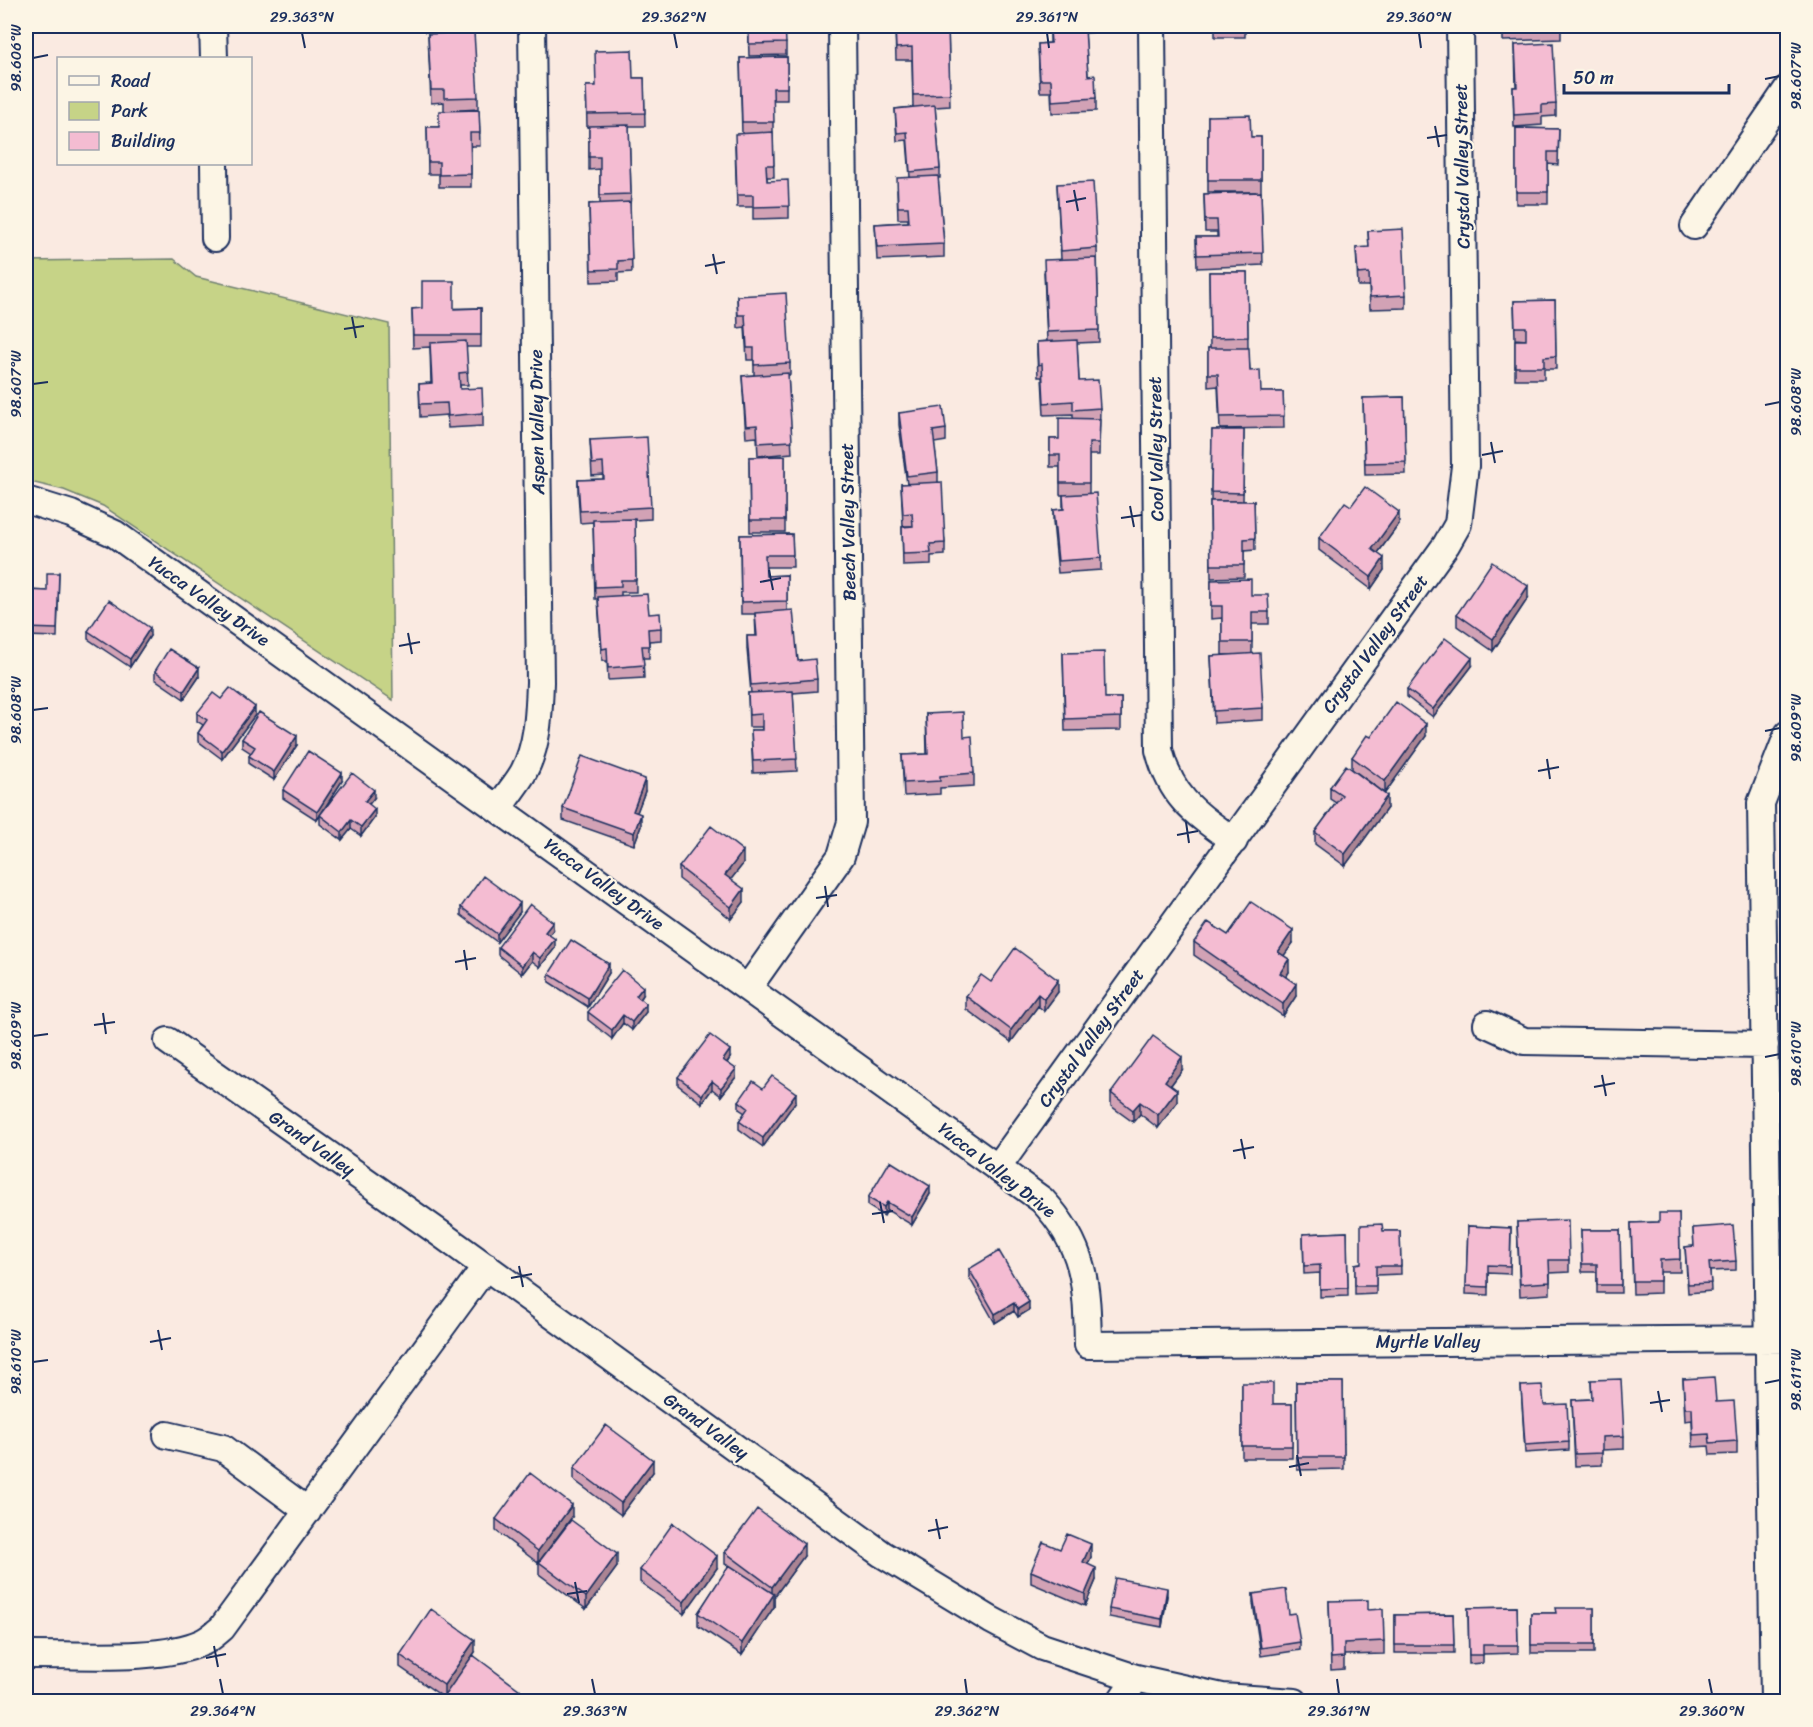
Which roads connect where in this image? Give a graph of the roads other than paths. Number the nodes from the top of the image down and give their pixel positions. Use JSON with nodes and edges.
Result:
{"nodes":[{"id":1,"x":213,"y":26,"type":"edge"},
{"id":2,"x":532,"y":26,"type":"edge"},
{"id":3,"x":842,"y":26,"type":"edge"},
{"id":4,"x":1152,"y":26,"type":"edge"},
{"id":5,"x":1460,"y":26,"type":"edge"},
{"id":6,"x":213,"y":57,"type":"edge"},
{"id":7,"x":1788,"y":88,"type":"edge"},
{"id":8,"x":214,"y":165,"type":"edge"},
{"id":9,"x":1694,"y":226,"type":"dead end"},
{"id":10,"x":215,"y":238,"type":"dead end"},
{"id":11,"x":26,"y":500,"type":"edge"},
{"id":12,"x":1788,"y":734,"type":"edge"},
{"id":13,"x":499,"y":808,"type":"junction"},
{"id":14,"x":1234,"y":841,"type":"junction"},
{"id":15,"x":748,"y":988,"type":"junction"},
{"id":16,"x":1488,"y":1024,"type":"dead end"},
{"id":17,"x":168,"y":1041,"type":"dead end"},
{"id":18,"x":1766,"y":1045,"type":"junction"},
{"id":19,"x":998,"y":1167,"type":"junction"},
{"id":20,"x":486,"y":1266,"type":"junction"},
{"id":21,"x":1778,"y":1340,"type":"edge"},
{"id":22,"x":1088,"y":1345,"type":"joint"},
{"id":23,"x":167,"y":1435,"type":"dead end"},
{"id":24,"x":308,"y":1511,"type":"junction"},
{"id":25,"x":26,"y":1655,"type":"edge"},
{"id":26,"x":1136,"y":1678,"type":"junction"},
{"id":27,"x":1120,"y":1701,"type":"edge"},
{"id":28,"x":1295,"y":1701,"type":"edge"},
{"id":29,"x":1774,"y":1701,"type":"edge"}],
"edges":[{"from":1,"to":6,"type":"street"},
{"from":2,"to":13,"type":"street","name":"Aspen Valley Drive"},
{"from":3,"to":15,"type":"street","name":"Beech Valley Street"},
{"from":4,"to":14,"type":"street","name":"Cool Valley Street"},
{"from":5,"to":14,"type":"street","name":"Crystal Valley Street"},
{"from":7,"to":9,"type":"street"},
{"from":8,"to":10,"type":"street"},
{"from":11,"to":13,"type":"street","name":"Yucca Valley Drive"},
{"from":12,"to":18,"type":"street"},
{"from":13,"to":15,"type":"street","name":"Yucca Valley Drive"},
{"from":14,"to":19,"type":"street","name":"Crystal Valley Street"},
{"from":15,"to":19,"type":"street","name":"Yucca Valley Drive"},
{"from":16,"to":18,"type":"street"},
{"from":17,"to":20,"type":"street","name":"Grand Valley"},
{"from":18,"to":21,"type":"street"},
{"from":19,"to":22,"type":"street","name":"Yucca Valley Drive"},
{"from":20,"to":24,"type":"street"},
{"from":20,"to":26,"type":"street","name":"Grand Valley"},
{"from":21,"to":22,"type":"street","name":"Myrtle Valley"},
{"from":21,"to":29,"type":"street"},
{"from":23,"to":24,"type":"street"},
{"from":24,"to":25,"type":"street"},
{"from":26,"to":27,"type":"street"},
{"from":26,"to":28,"type":"street","name":"Grand Valley"}]}
